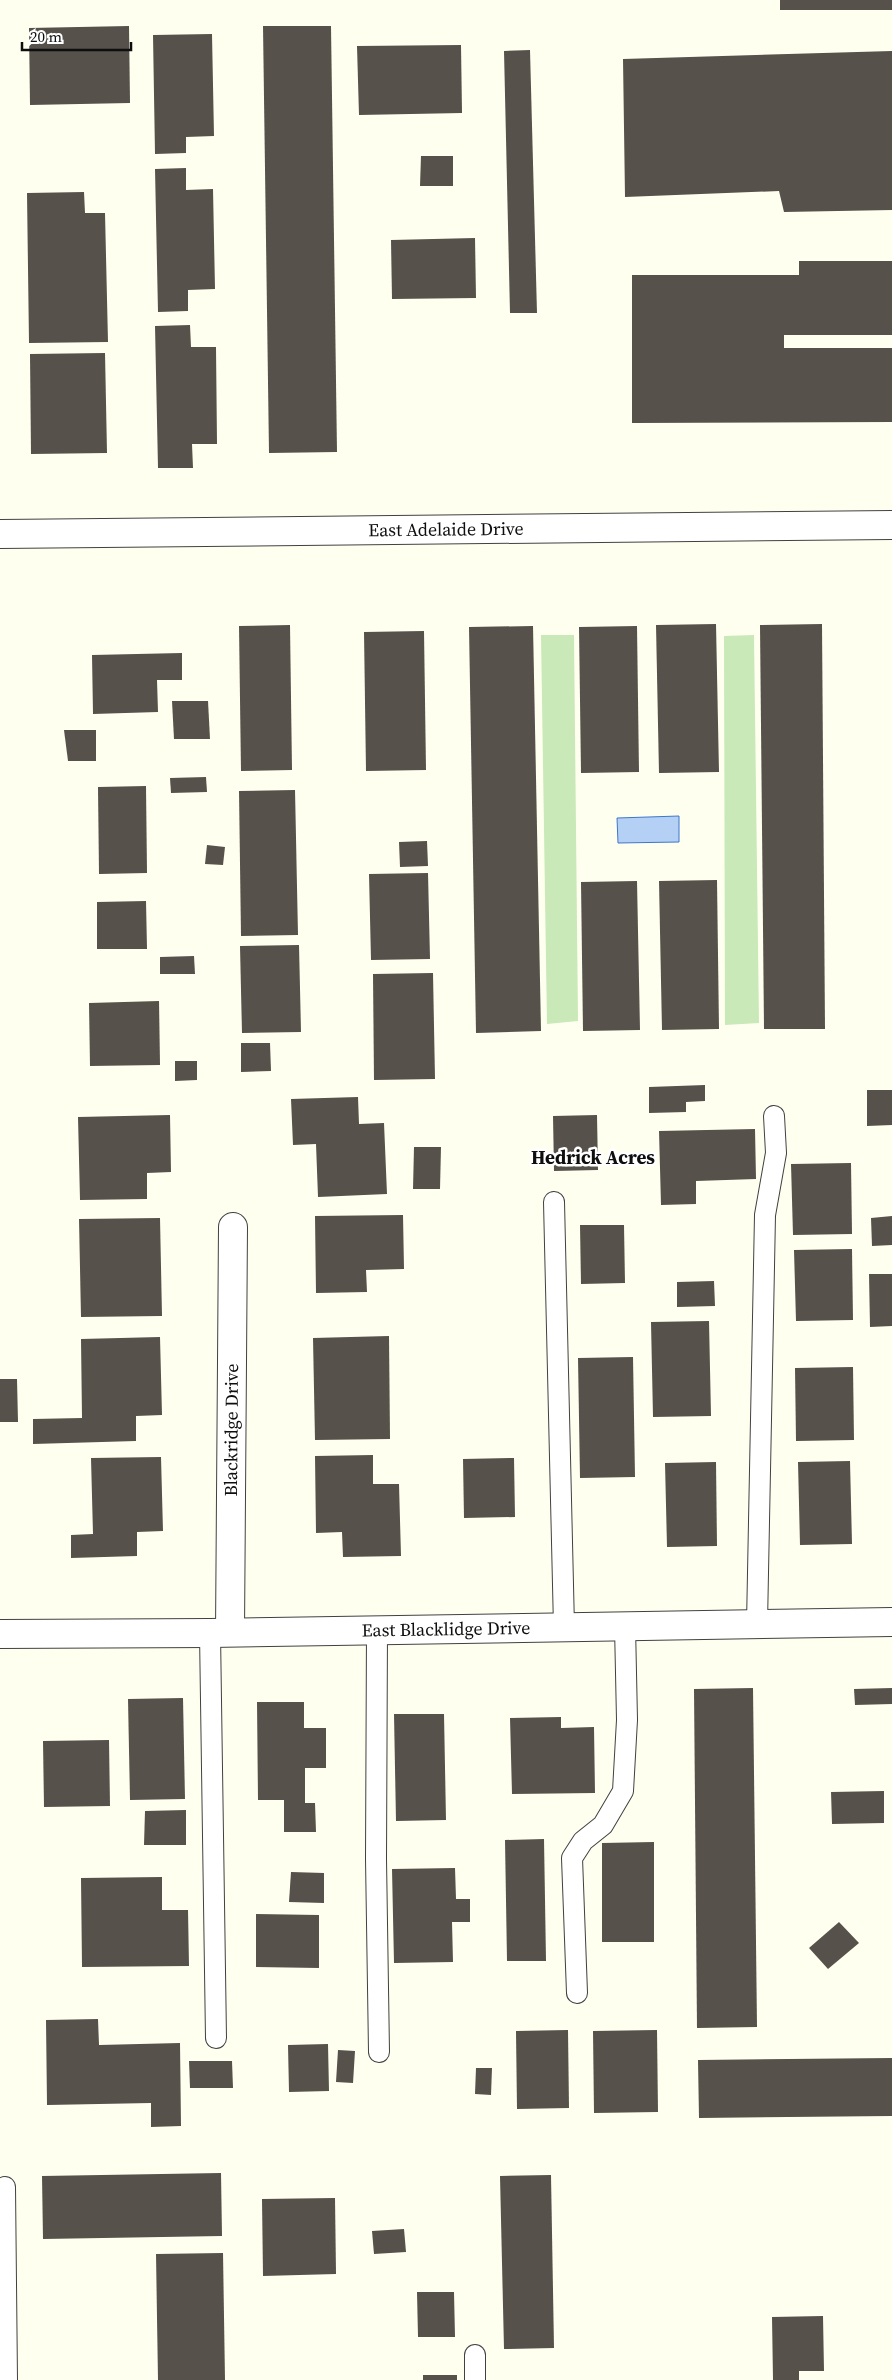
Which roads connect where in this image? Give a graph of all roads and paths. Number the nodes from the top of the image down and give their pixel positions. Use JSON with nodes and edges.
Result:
{"nodes":[{"id":1,"x":892,"y":525,"type":"edge"},
{"id":2,"x":0,"y":534,"type":"edge"},
{"id":3,"x":774,"y":1116,"type":"dead end"},
{"id":4,"x":554,"y":1202,"type":"dead end"},
{"id":5,"x":233,"y":1226,"type":"dead end"},
{"id":6,"x":892,"y":1622,"type":"edge"},
{"id":7,"x":757,"y":1624,"type":"junction"},
{"id":8,"x":626,"y":1626,"type":"junction"},
{"id":9,"x":564,"y":1627,"type":"junction"},
{"id":10,"x":377,"y":1630,"type":"junction"},
{"id":11,"x":220,"y":1633,"type":"junction"},
{"id":12,"x":0,"y":1634,"type":"edge"},
{"id":13,"x":577,"y":1992,"type":"dead end"},
{"id":14,"x":216,"y":2038,"type":"dead end"},
{"id":15,"x":379,"y":2052,"type":"dead end"},
{"id":16,"x":5,"y":2187,"type":"dead end"},
{"id":17,"x":475,"y":2355,"type":"dead end"},
{"id":18,"x":6,"y":2380,"type":"edge"},
{"id":19,"x":475,"y":2380,"type":"edge"}],
"edges":[{"from":1,"to":2,"type":"street","name":"East Adelaide Drive"},
{"from":3,"to":7,"type":"lane"},
{"from":4,"to":9,"type":"lane"},
{"from":5,"to":11,"type":"street","name":"Blackridge Drive"},
{"from":6,"to":7,"type":"street","name":"East Blacklidge Drive"},
{"from":7,"to":8,"type":"street","name":"East Blacklidge Drive"},
{"from":8,"to":9,"type":"street","name":"East Blacklidge Drive"},
{"from":8,"to":13,"type":"lane"},
{"from":9,"to":10,"type":"street","name":"East Blacklidge Drive"},
{"from":10,"to":11,"type":"street","name":"East Blacklidge Drive"},
{"from":10,"to":15,"type":"lane"},
{"from":11,"to":12,"type":"street","name":"East Blacklidge Drive"},
{"from":11,"to":14,"type":"lane"},
{"from":16,"to":18,"type":"lane"},
{"from":17,"to":19,"type":"lane"}]}
